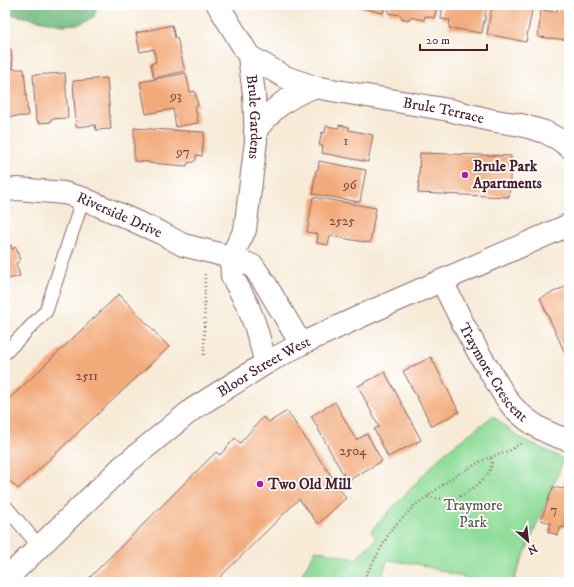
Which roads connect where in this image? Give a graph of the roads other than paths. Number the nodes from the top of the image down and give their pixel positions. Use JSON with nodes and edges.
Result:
{"nodes":[{"id":1,"x":218,"y":5,"type":"edge"},
{"id":2,"x":249,"y":56,"type":"junction"},
{"id":3,"x":314,"y":86,"type":"junction"},
{"id":4,"x":255,"y":131,"type":"junction"},
{"id":5,"x":569,"y":148,"type":"edge"},
{"id":6,"x":5,"y":190,"type":"edge"},
{"id":7,"x":82,"y":198,"type":"junction"},
{"id":8,"x":569,"y":225,"type":"edge"},
{"id":9,"x":231,"y":257,"type":"junction"},
{"id":10,"x":442,"y":281,"type":"junction"},
{"id":11,"x":301,"y":344,"type":"junction"},
{"id":12,"x":5,"y":353,"type":"edge"},
{"id":13,"x":266,"y":362,"type":"junction"},
{"id":14,"x":569,"y":440,"type":"edge"},
{"id":15,"x":5,"y":506,"type":"edge"},
{"id":16,"x":40,"y":547,"type":"junction"},
{"id":17,"x":5,"y":580,"type":"edge"}],
"edges":[{"from":1,"to":2,"type":"street","name":"Brule Gardens"},
{"from":2,"to":3,"type":"street","name":"Brule Terrace"},
{"from":2,"to":4,"type":"street","name":"Brule Gardens"},
{"from":3,"to":4,"type":"street"},
{"from":3,"to":5,"type":"street","name":"Brule Terrace"},
{"from":4,"to":9,"type":"street","name":"Brule Gardens"},
{"from":6,"to":7,"type":"street","name":"Riverside Drive"},
{"from":7,"to":9,"type":"street","name":"Riverside Drive"},
{"from":7,"to":12,"type":"lane"},
{"from":8,"to":10,"type":"street","name":"Bloor Street West"},
{"from":9,"to":11,"type":"street","name":"Riverside Drive"},
{"from":9,"to":13,"type":"street"},
{"from":10,"to":11,"type":"street","name":"Bloor Street West"},
{"from":10,"to":14,"type":"street","name":"Traymore Crescent"},
{"from":11,"to":13,"type":"street","name":"Bloor Street West"},
{"from":13,"to":16,"type":"street","name":"Bloor Street West"},
{"from":15,"to":16,"type":"lane"},
{"from":16,"to":17,"type":"street","name":"Bloor Street West"}]}
